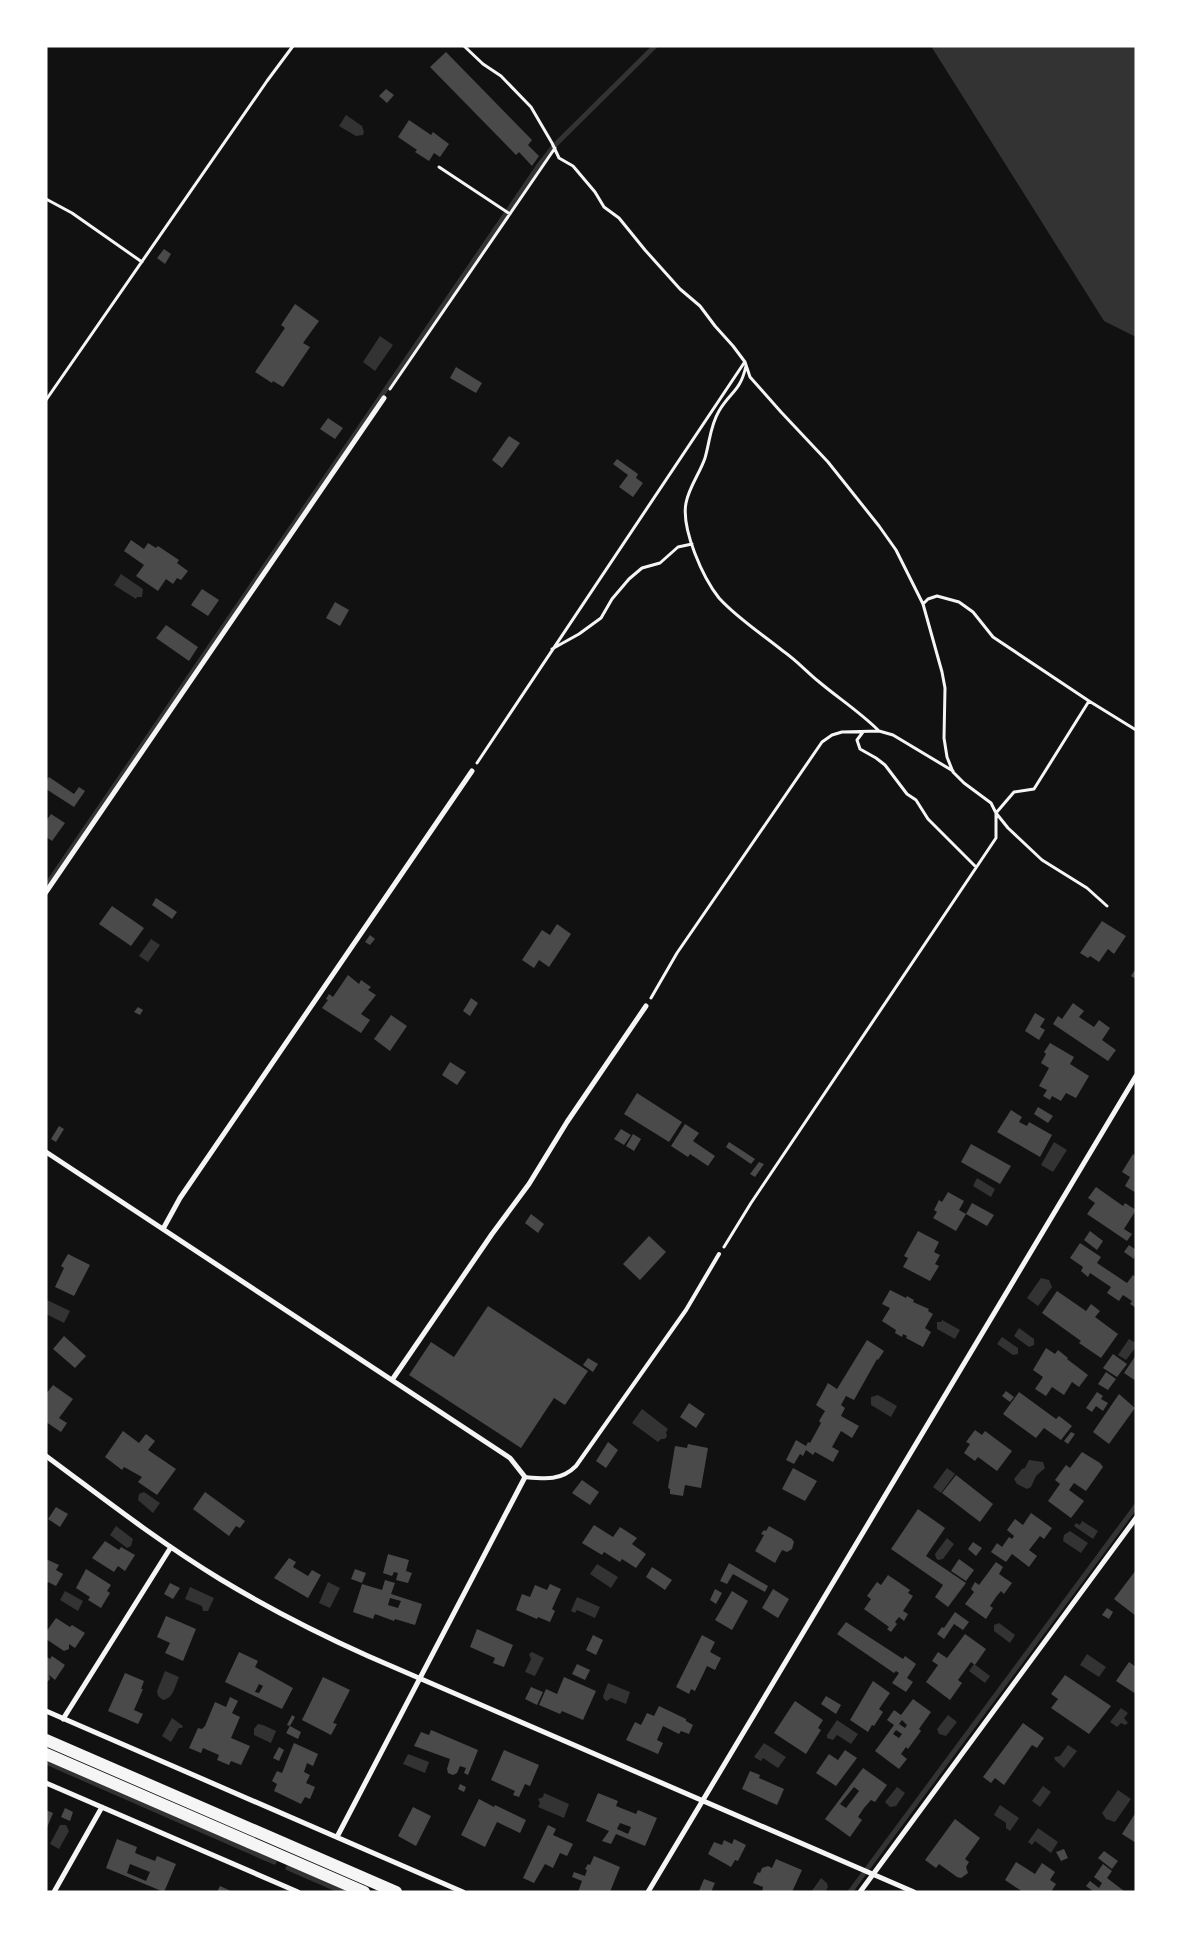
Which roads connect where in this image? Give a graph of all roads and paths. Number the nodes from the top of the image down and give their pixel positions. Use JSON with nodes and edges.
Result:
{"nodes":[{"id":1,"x":293,"y":46,"type":"edge"},
{"id":2,"x":464,"y":46,"type":"edge"},
{"id":3,"x":555,"y":148,"type":"junction"},
{"id":4,"x":439,"y":167,"type":"dead end"},
{"id":5,"x":46,"y":199,"type":"edge"},
{"id":6,"x":510,"y":214,"type":"junction"},
{"id":7,"x":142,"y":262,"type":"junction"},
{"id":8,"x":745,"y":364,"type":"junction"},
{"id":9,"x":384,"y":398,"type":"joint"},
{"id":10,"x":46,"y":400,"type":"edge"},
{"id":11,"x":692,"y":544,"type":"junction"},
{"id":12,"x":923,"y":604,"type":"junction"},
{"id":13,"x":552,"y":649,"type":"junction"},
{"id":14,"x":1089,"y":701,"type":"junction"},
{"id":15,"x":1136,"y":730,"type":"edge"},
{"id":16,"x":879,"y":731,"type":"junction"},
{"id":17,"x":863,"y":732,"type":"junction"},
{"id":18,"x":472,"y":771,"type":"joint"},
{"id":19,"x":953,"y":772,"type":"junction"},
{"id":20,"x":996,"y":813,"type":"junction"},
{"id":21,"x":976,"y":867,"type":"junction"},
{"id":22,"x":46,"y":892,"type":"edge"},
{"id":23,"x":1107,"y":906,"type":"dead end"},
{"id":24,"x":646,"y":1006,"type":"joint"},
{"id":25,"x":1136,"y":1076,"type":"edge"},
{"id":26,"x":46,"y":1152,"type":"edge"},
{"id":27,"x":163,"y":1229,"type":"junction"},
{"id":28,"x":719,"y":1254,"type":"joint"},
{"id":29,"x":392,"y":1380,"type":"junction"},
{"id":30,"x":46,"y":1456,"type":"edge"},
{"id":31,"x":525,"y":1477,"type":"junction"},
{"id":32,"x":1136,"y":1518,"type":"edge"},
{"id":33,"x":171,"y":1547,"type":"junction"},
{"id":34,"x":420,"y":1678,"type":"junction"},
{"id":35,"x":46,"y":1711,"type":"edge"},
{"id":36,"x":63,"y":1719,"type":"junction"},
{"id":37,"x":46,"y":1740,"type":"edge"},
{"id":38,"x":46,"y":1754,"type":"edge"},
{"id":39,"x":46,"y":1783,"type":"edge"},
{"id":40,"x":703,"y":1801,"type":"junction"},
{"id":41,"x":102,"y":1807,"type":"junction"},
{"id":42,"x":337,"y":1837,"type":"junction"},
{"id":43,"x":873,"y":1874,"type":"junction"},
{"id":44,"x":54,"y":1892,"type":"edge"},
{"id":45,"x":298,"y":1892,"type":"edge"},
{"id":46,"x":364,"y":1892,"type":"edge"},
{"id":47,"x":396,"y":1892,"type":"edge"},
{"id":48,"x":463,"y":1892,"type":"edge"},
{"id":49,"x":648,"y":1892,"type":"edge"},
{"id":50,"x":860,"y":1892,"type":"edge"},
{"id":51,"x":914,"y":1892,"type":"edge"}],
"edges":[{"from":1,"to":7,"type":"path"},
{"from":2,"to":3,"type":"path"},
{"from":3,"to":6,"type":"path"},
{"from":3,"to":8,"type":"path"},
{"from":4,"to":6,"type":"path"},
{"from":5,"to":7,"type":"path"},
{"from":6,"to":9,"type":"path"},
{"from":7,"to":10,"type":"path"},
{"from":8,"to":11,"type":"path"},
{"from":8,"to":12,"type":"path"},
{"from":8,"to":13,"type":"path"},
{"from":9,"to":22,"type":"street"},
{"from":11,"to":13,"type":"path"},
{"from":11,"to":16,"type":"path"},
{"from":12,"to":14,"type":"path"},
{"from":12,"to":19,"type":"path"},
{"from":13,"to":18,"type":"path"},
{"from":14,"to":15,"type":"path"},
{"from":14,"to":20,"type":"path"},
{"from":16,"to":17,"type":"path"},
{"from":16,"to":19,"type":"path"},
{"from":17,"to":21,"type":"path"},
{"from":17,"to":24,"type":"path"},
{"from":18,"to":27,"type":"street"},
{"from":19,"to":20,"type":"path"},
{"from":20,"to":21,"type":"path"},
{"from":20,"to":23,"type":"path"},
{"from":21,"to":28,"type":"path"},
{"from":24,"to":29,"type":"street"},
{"from":25,"to":40,"type":"street"},
{"from":26,"to":27,"type":"street"},
{"from":27,"to":29,"type":"street"},
{"from":28,"to":31,"type":"lane"},
{"from":29,"to":31,"type":"street"},
{"from":30,"to":33,"type":"street"},
{"from":31,"to":34,"type":"street"},
{"from":32,"to":43,"type":"street"},
{"from":33,"to":34,"type":"street"},
{"from":33,"to":36,"type":"street"},
{"from":34,"to":40,"type":"street"},
{"from":34,"to":42,"type":"street"},
{"from":35,"to":36,"type":"street"},
{"from":36,"to":42,"type":"street"},
{"from":37,"to":47,"type":"main road"},
{"from":38,"to":46,"type":"main road"},
{"from":39,"to":41,"type":"street"},
{"from":40,"to":43,"type":"street"},
{"from":40,"to":49,"type":"street"},
{"from":41,"to":44,"type":"street"},
{"from":41,"to":45,"type":"street"},
{"from":42,"to":48,"type":"street"},
{"from":43,"to":50,"type":"street"},
{"from":43,"to":51,"type":"street"}]}
